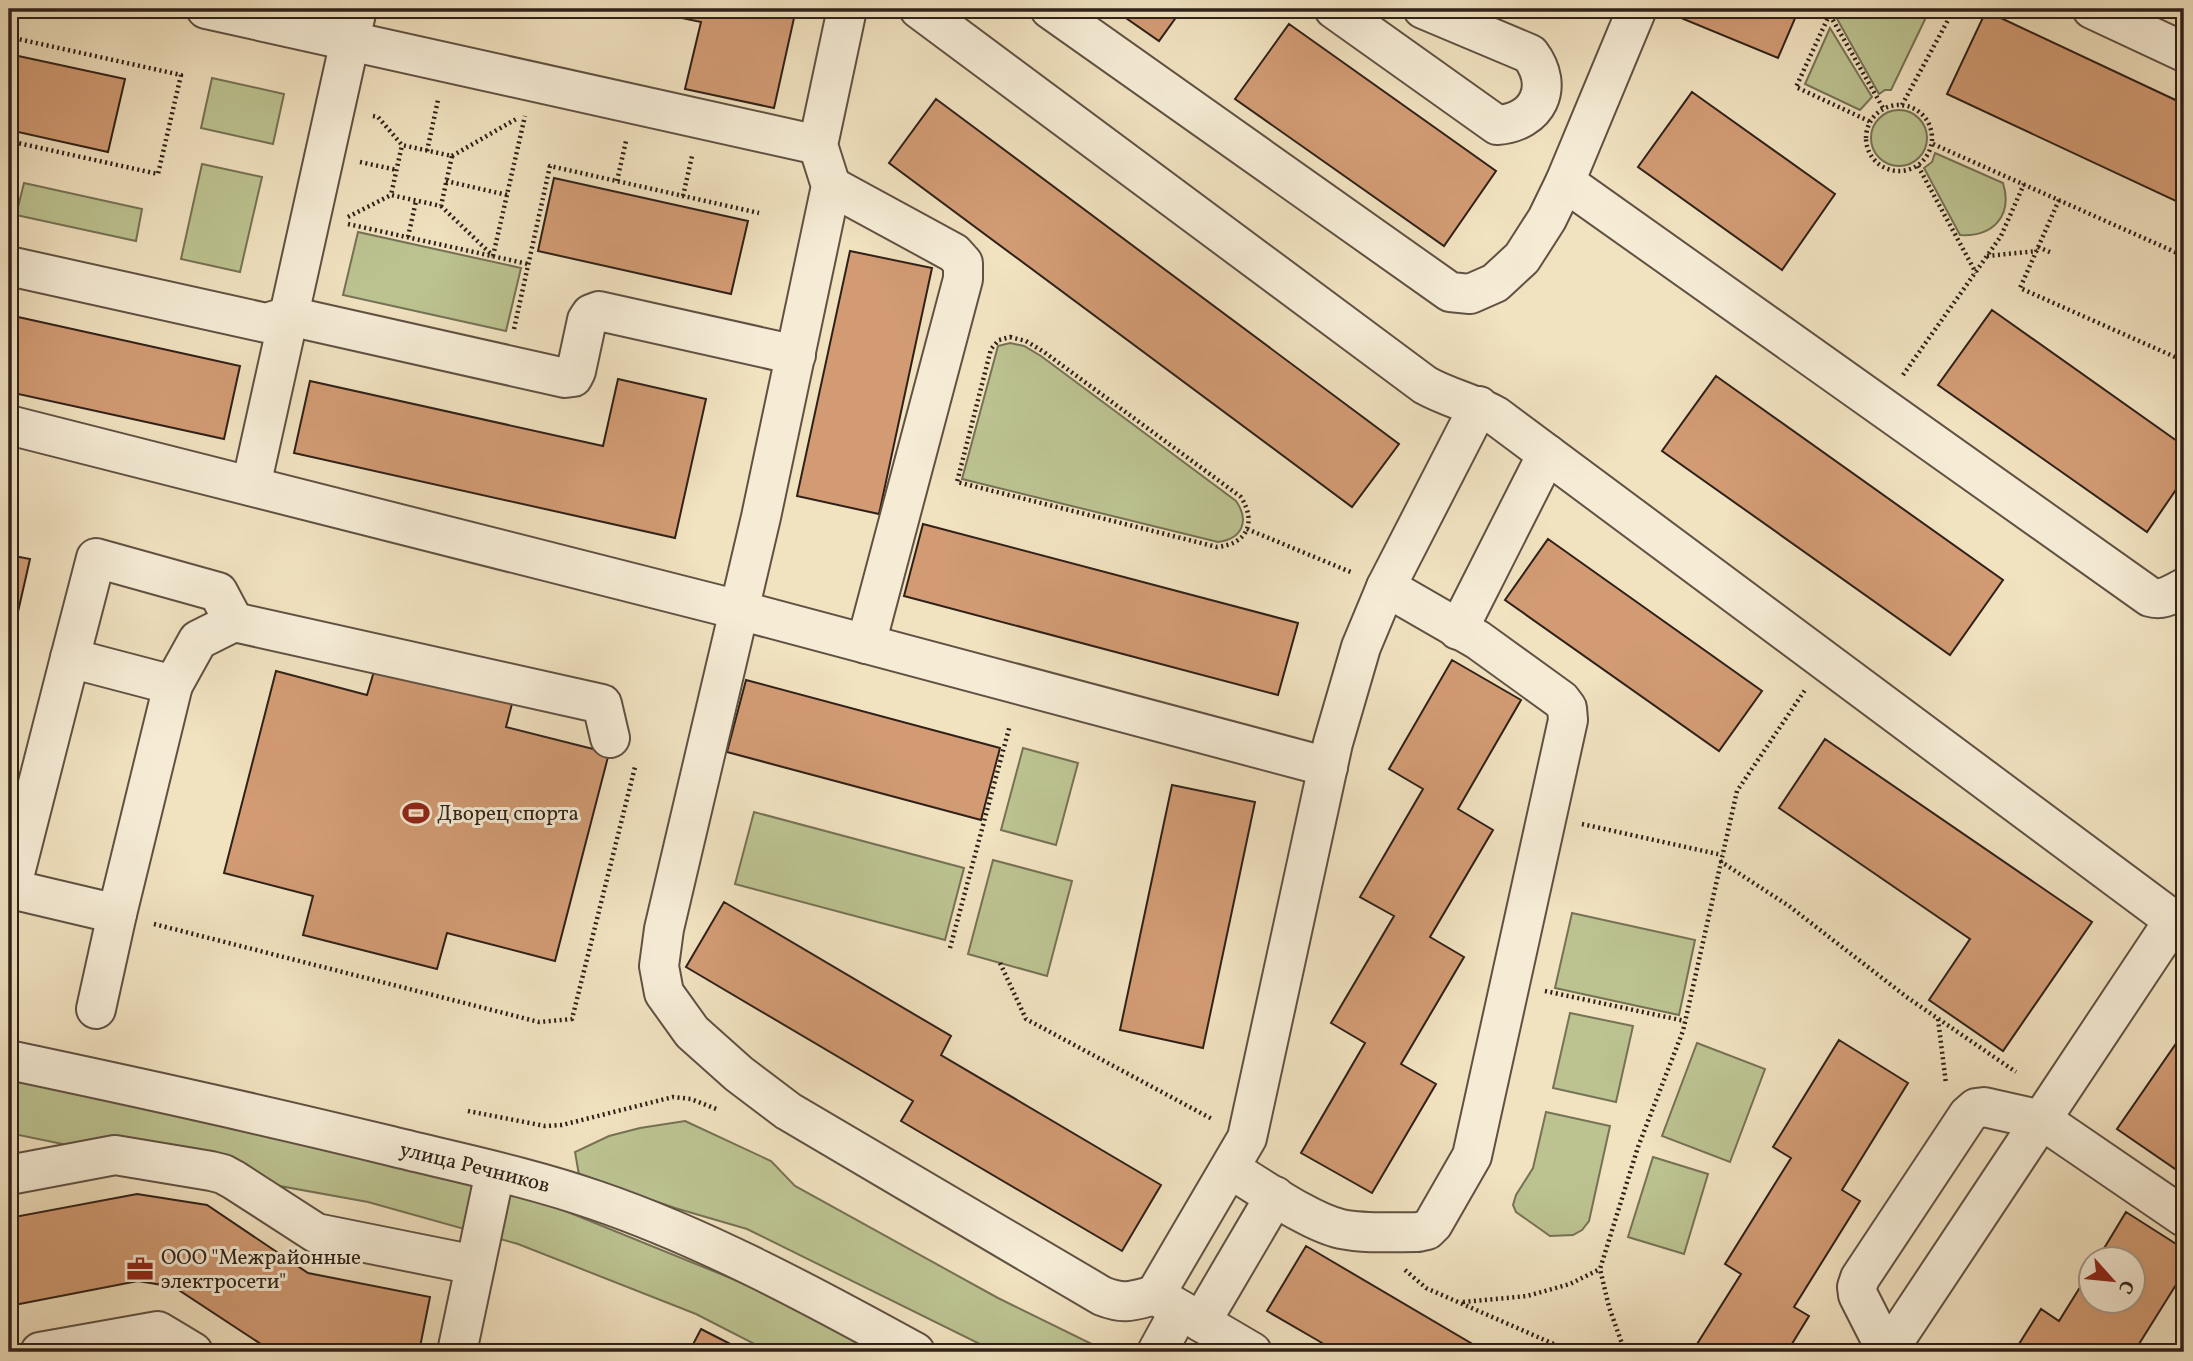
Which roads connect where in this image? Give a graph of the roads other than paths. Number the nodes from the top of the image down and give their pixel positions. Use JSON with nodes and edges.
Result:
{"nodes":[{"id":1,"x":206,"y":9,"type":"edge"},
{"id":2,"x":847,"y":9,"type":"edge"},
{"id":3,"x":919,"y":9,"type":"edge"},
{"id":4,"x":1051,"y":9,"type":"edge"},
{"id":5,"x":1334,"y":9,"type":"edge"},
{"id":6,"x":1423,"y":9,"type":"edge"},
{"id":7,"x":1637,"y":9,"type":"edge"},
{"id":8,"x":2092,"y":9,"type":"edge"},
{"id":9,"x":354,"y":25,"type":"edge"},
{"id":10,"x":2184,"y":52,"type":"edge"},
{"id":11,"x":818,"y":145,"type":"junction"},
{"id":12,"x":1565,"y":182,"type":"junction"},
{"id":13,"x":831,"y":186,"type":"junction"},
{"id":14,"x":9,"y":266,"type":"edge"},
{"id":15,"x":289,"y":316,"type":"junction"},
{"id":16,"x":796,"y":355,"type":"junction"},
{"id":17,"x":1479,"y":406,"type":"junction"},
{"id":18,"x":9,"y":425,"type":"edge"},
{"id":19,"x":1547,"y":454,"type":"junction"},
{"id":20,"x":251,"y":486,"type":"junction"},
{"id":21,"x":1386,"y":587,"type":"junction"},
{"id":22,"x":2184,"y":588,"type":"edge"},
{"id":23,"x":739,"y":610,"type":"junction"},
{"id":24,"x":234,"y":622,"type":"junction"},
{"id":25,"x":1458,"y":630,"type":"junction"},
{"id":26,"x":866,"y":644,"type":"junction"},
{"id":27,"x":70,"y":658,"type":"junction"},
{"id":28,"x":173,"y":685,"type":"junction"},
{"id":29,"x":610,"y":738,"type":"road end"},
{"id":30,"x":1328,"y":767,"type":"junction"},
{"id":31,"x":117,"y":914,"type":"junction"},
{"id":32,"x":2179,"y":924,"type":"edge"},
{"id":33,"x":96,"y":1009,"type":"dead end"},
{"id":34,"x":9,"y":1059,"type":"edge"},
{"id":35,"x":2042,"y":1119,"type":"junction"},
{"id":36,"x":1238,"y":1153,"type":"junction"},
{"id":37,"x":495,"y":1172,"type":"junction"},
{"id":38,"x":9,"y":1175,"type":"edge"},
{"id":39,"x":1275,"y":1196,"type":"junction"},
{"id":40,"x":2184,"y":1217,"type":"edge"},
{"id":41,"x":475,"y":1265,"type":"junction"},
{"id":42,"x":1187,"y":1321,"type":"edge"},
{"id":43,"x":40,"y":1352,"type":"edge"},
{"id":44,"x":193,"y":1352,"type":"edge"},
{"id":45,"x":457,"y":1352,"type":"edge"},
{"id":46,"x":915,"y":1352,"type":"edge"},
{"id":47,"x":1157,"y":1352,"type":"edge"},
{"id":48,"x":1252,"y":1352,"type":"edge"},
{"id":49,"x":1887,"y":1352,"type":"edge"}],
"edges":[{"from":1,"to":9,"type":"street"},
{"from":2,"to":11,"type":"street"},
{"from":3,"to":17,"type":"street"},
{"from":4,"to":12,"type":"street"},
{"from":5,"to":6,"type":"street"},
{"from":7,"to":12,"type":"street"},
{"from":8,"to":10,"type":"street"},
{"from":9,"to":11,"type":"street"},
{"from":9,"to":15,"type":"street"},
{"from":11,"to":13,"type":"street"},
{"from":12,"to":22,"type":"street"},
{"from":13,"to":16,"type":"street"},
{"from":13,"to":26,"type":"street"},
{"from":14,"to":15,"type":"street"},
{"from":15,"to":16,"type":"street"},
{"from":15,"to":20,"type":"street"},
{"from":16,"to":23,"type":"street"},
{"from":17,"to":19,"type":"street"},
{"from":17,"to":21,"type":"street"},
{"from":18,"to":20,"type":"street"},
{"from":19,"to":25,"type":"street"},
{"from":19,"to":32,"type":"street"},
{"from":20,"to":23,"type":"street"},
{"from":21,"to":25,"type":"street"},
{"from":21,"to":30,"type":"street"},
{"from":23,"to":26,"type":"street"},
{"from":23,"to":42,"type":"street"},
{"from":24,"to":27,"type":"street"},
{"from":24,"to":28,"type":"street"},
{"from":24,"to":29,"type":"street"},
{"from":25,"to":39,"type":"street"},
{"from":26,"to":30,"type":"street"},
{"from":27,"to":28,"type":"street"},
{"from":27,"to":31,"type":"street"},
{"from":28,"to":31,"type":"street"},
{"from":30,"to":36,"type":"street"},
{"from":31,"to":33,"type":"street"},
{"from":32,"to":35,"type":"street"},
{"from":34,"to":37,"type":"street","name":"улица Речников"},
{"from":35,"to":40,"type":"street"},
{"from":35,"to":49,"type":"street"},
{"from":35,"to":49,"type":"street"},
{"from":36,"to":39,"type":"street"},
{"from":36,"to":42,"type":"street"},
{"from":37,"to":41,"type":"street"},
{"from":37,"to":46,"type":"street","name":"улица Речников"},
{"from":38,"to":41,"type":"street"},
{"from":39,"to":42,"type":"street"},
{"from":41,"to":45,"type":"street"},
{"from":42,"to":47,"type":"street"},
{"from":42,"to":48,"type":"street"},
{"from":43,"to":44,"type":"street"}]}
